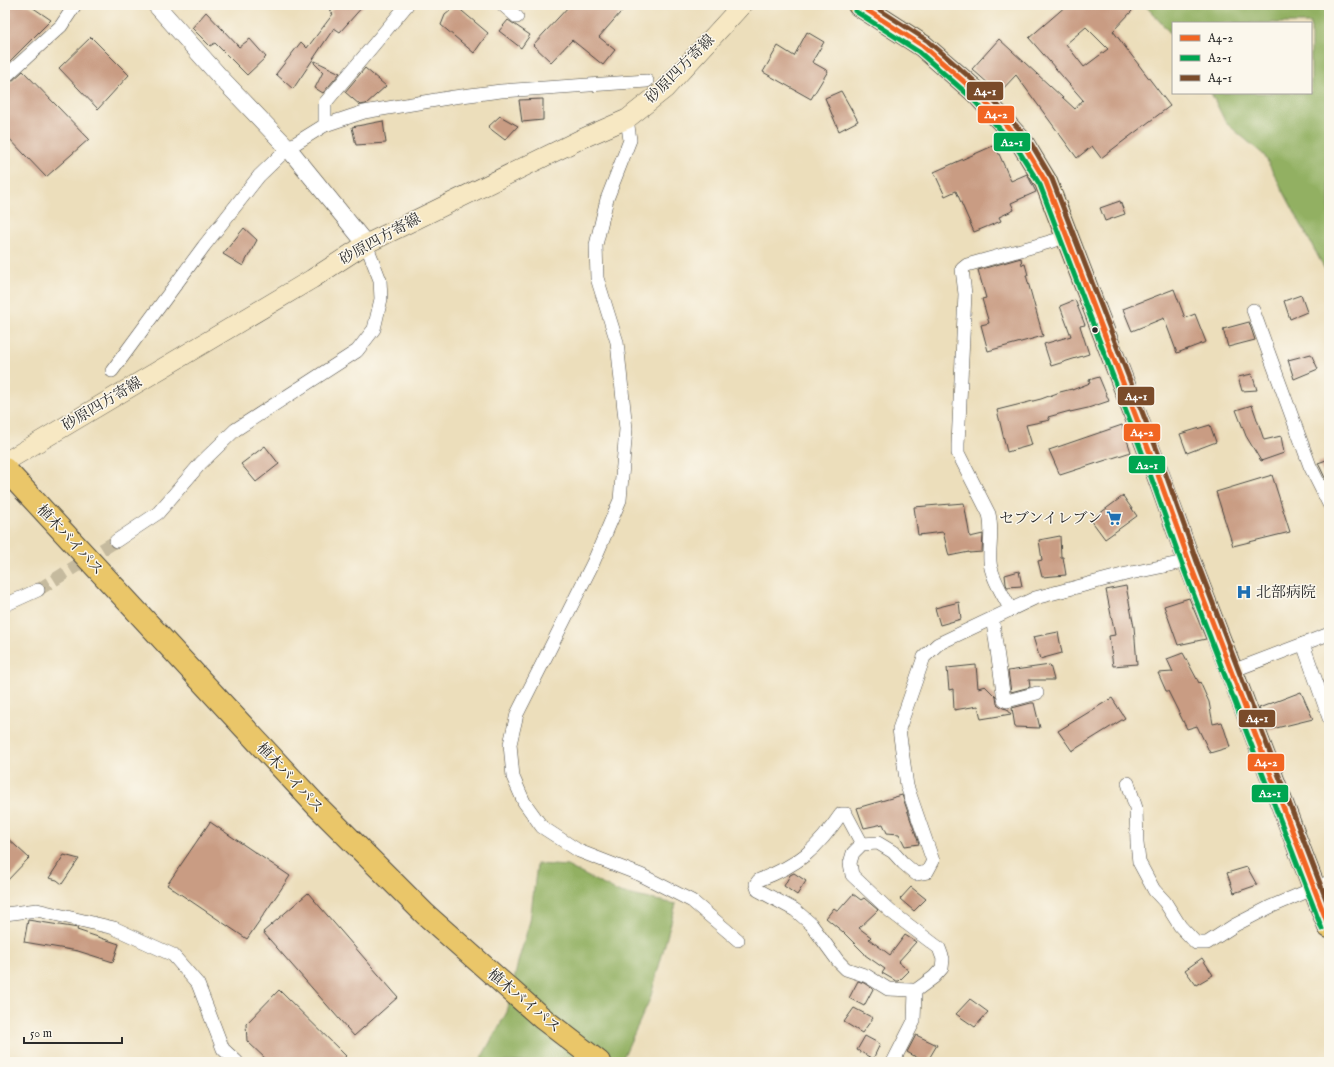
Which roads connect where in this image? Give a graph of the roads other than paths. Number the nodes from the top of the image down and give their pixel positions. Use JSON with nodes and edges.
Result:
{"nodes":[{"id":1,"x":75,"y":5,"type":"edge"},
{"id":2,"x":156,"y":5,"type":"edge"},
{"id":3,"x":407,"y":5,"type":"edge"},
{"id":4,"x":503,"y":5,"type":"edge"},
{"id":5,"x":742,"y":5,"type":"edge"},
{"id":6,"x":859,"y":5,"type":"edge"},
{"id":7,"x":517,"y":17,"type":"dead end"},
{"id":8,"x":5,"y":77,"type":"edge"},
{"id":9,"x":647,"y":81,"type":"dead end"},
{"id":10,"x":627,"y":119,"type":"junction"},
{"id":11,"x":325,"y":125,"type":"junction"},
{"id":12,"x":288,"y":148,"type":"junction"},
{"id":13,"x":1067,"y":237,"type":"junction"},
{"id":14,"x":366,"y":244,"type":"junction"},
{"id":15,"x":1253,"y":310,"type":"dead end"},
{"id":16,"x":112,"y":371,"type":"dead end"},
{"id":17,"x":5,"y":462,"type":"edge"},
{"id":18,"x":5,"y":469,"type":"edge"},
{"id":19,"x":1329,"y":504,"type":"edge"},
{"id":20,"x":116,"y":541,"type":"tunnel mouth"},
{"id":21,"x":1189,"y":561,"type":"junction"},
{"id":22,"x":38,"y":590,"type":"tunnel mouth"},
{"id":23,"x":5,"y":605,"type":"edge"},
{"id":24,"x":1011,"y":610,"type":"junction"},
{"id":25,"x":992,"y":619,"type":"junction"},
{"id":26,"x":1329,"y":634,"type":"edge"},
{"id":27,"x":1303,"y":644,"type":"junction"},
{"id":28,"x":1232,"y":671,"type":"junction"},
{"id":29,"x":1037,"y":694,"type":"dead end"},
{"id":30,"x":1329,"y":718,"type":"edge"},
{"id":31,"x":1128,"y":783,"type":"dead end"},
{"id":32,"x":862,"y":844,"type":"junction"},
{"id":33,"x":1322,"y":885,"type":"edge"},
{"id":34,"x":5,"y":914,"type":"edge"},
{"id":35,"x":1329,"y":928,"type":"edge"},
{"id":36,"x":738,"y":940,"type":"dead end"},
{"id":37,"x":915,"y":991,"type":"junction"},
{"id":38,"x":223,"y":1049,"type":"junction"},
{"id":39,"x":231,"y":1062,"type":"edge"},
{"id":40,"x":237,"y":1062,"type":"edge"},
{"id":41,"x":599,"y":1062,"type":"edge"},
{"id":42,"x":893,"y":1062,"type":"edge"}],
"edges":[{"from":1,"to":8,"type":"street"},
{"from":2,"to":12,"type":"street"},
{"from":3,"to":11,"type":"street"},
{"from":4,"to":7,"type":"street"},
{"from":5,"to":10,"type":"main road","name":"砂原四方寄線"},
{"from":6,"to":13,"type":"highway"},
{"from":9,"to":11,"type":"street"},
{"from":10,"to":14,"type":"main road","name":"砂原四方寄線"},
{"from":10,"to":36,"type":"street"},
{"from":11,"to":12,"type":"street"},
{"from":12,"to":14,"type":"street"},
{"from":12,"to":16,"type":"street"},
{"from":13,"to":21,"type":"highway"},
{"from":13,"to":24,"type":"street"},
{"from":14,"to":17,"type":"main road","name":"砂原四方寄線"},
{"from":14,"to":20,"type":"street"},
{"from":15,"to":19,"type":"street"},
{"from":18,"to":41,"type":"highway","name":"植木バイパス"},
{"from":21,"to":24,"type":"street"},
{"from":21,"to":28,"type":"highway"},
{"from":22,"to":23,"type":"street"},
{"from":24,"to":25,"type":"street"},
{"from":25,"to":29,"type":"street"},
{"from":25,"to":32,"type":"street"},
{"from":26,"to":27,"type":"street"},
{"from":27,"to":28,"type":"street"},
{"from":27,"to":30,"type":"street"},
{"from":28,"to":33,"type":"highway"},
{"from":31,"to":33,"type":"street"},
{"from":32,"to":37,"type":"street"},
{"from":32,"to":37,"type":"street"},
{"from":33,"to":35,"type":"highway"},
{"from":34,"to":38,"type":"street"},
{"from":37,"to":42,"type":"street"},
{"from":38,"to":39,"type":"street"},
{"from":38,"to":40,"type":"street"}]}
